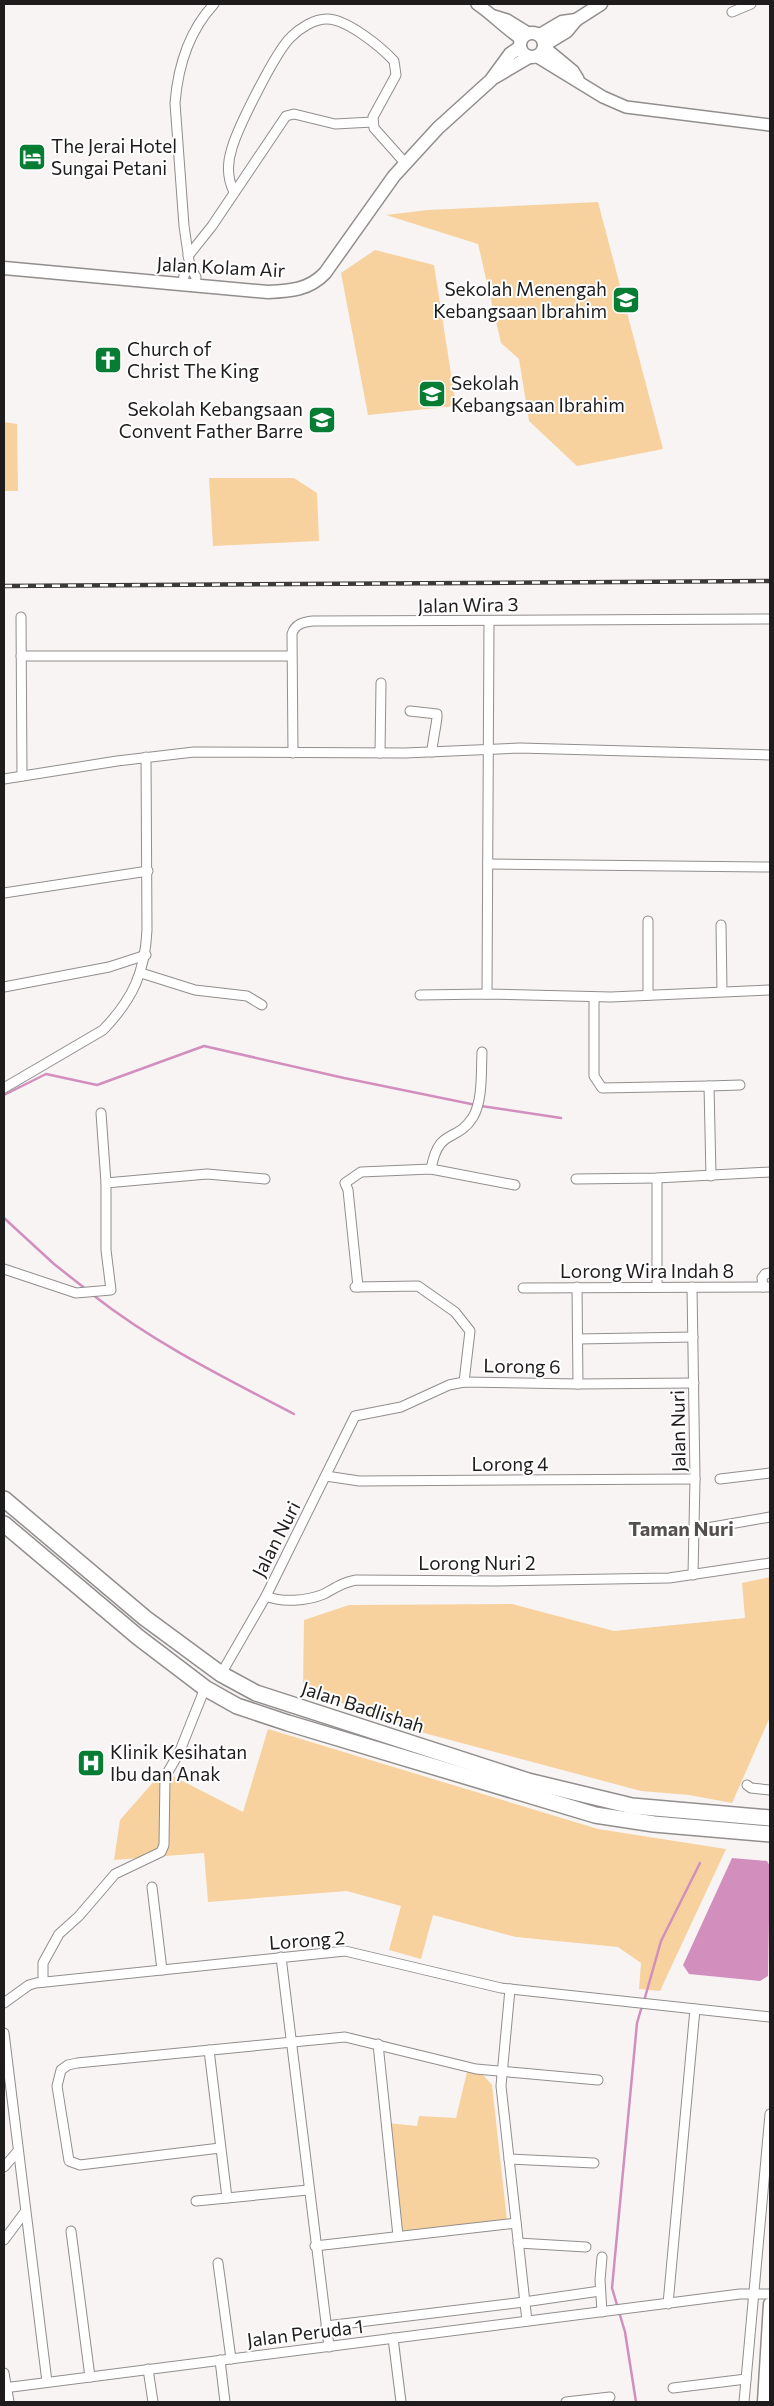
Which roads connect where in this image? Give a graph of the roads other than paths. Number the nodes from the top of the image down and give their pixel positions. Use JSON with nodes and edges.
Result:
{"nodes":[{"id":1,"x":214,"y":4,"type":"edge"},
{"id":2,"x":477,"y":4,"type":"edge"},
{"id":3,"x":601,"y":4,"type":"edge"},
{"id":4,"x":751,"y":4,"type":"edge"},
{"id":5,"x":732,"y":12,"type":"dead end"},
{"id":6,"x":533,"y":45,"type":"junction"},
{"id":7,"x":372,"y":122,"type":"junction"},
{"id":8,"x":770,"y":125,"type":"edge"},
{"id":9,"x":406,"y":164,"type":"junction"},
{"id":10,"x":234,"y":192,"type":"junction"},
{"id":11,"x":188,"y":256,"type":"junction"},
{"id":12,"x":4,"y":268,"type":"edge"},
{"id":13,"x":189,"y":285,"type":"junction"},
{"id":14,"x":21,"y":617,"type":"dead end"},
{"id":15,"x":770,"y":619,"type":"edge"},
{"id":16,"x":489,"y":621,"type":"junction"},
{"id":17,"x":21,"y":656,"type":"junction"},
{"id":18,"x":291,"y":656,"type":"junction"},
{"id":19,"x":381,"y":683,"type":"dead end"},
{"id":20,"x":410,"y":711,"type":"dead end"},
{"id":21,"x":488,"y":749,"type":"junction"},
{"id":22,"x":432,"y":752,"type":"junction"},
{"id":23,"x":293,"y":753,"type":"junction"},
{"id":24,"x":380,"y":753,"type":"junction"},
{"id":25,"x":770,"y":755,"type":"edge"},
{"id":26,"x":146,"y":757,"type":"junction"},
{"id":27,"x":22,"y":776,"type":"junction"},
{"id":28,"x":4,"y":779,"type":"edge"},
{"id":29,"x":488,"y":864,"type":"junction"},
{"id":30,"x":770,"y":867,"type":"edge"},
{"id":31,"x":148,"y":871,"type":"junction"},
{"id":32,"x":4,"y":893,"type":"edge"},
{"id":33,"x":648,"y":921,"type":"dead end"},
{"id":34,"x":721,"y":925,"type":"dead end"},
{"id":35,"x":146,"y":955,"type":"junction"},
{"id":36,"x":141,"y":972,"type":"junction"},
{"id":37,"x":4,"y":987,"type":"edge"},
{"id":38,"x":770,"y":990,"type":"edge"},
{"id":39,"x":722,"y":991,"type":"junction"},
{"id":40,"x":487,"y":994,"type":"junction"},
{"id":41,"x":648,"y":995,"type":"junction"},
{"id":42,"x":420,"y":996,"type":"dead end"},
{"id":43,"x":594,"y":997,"type":"junction"},
{"id":44,"x":262,"y":1004,"type":"dead end"},
{"id":45,"x":482,"y":1052,"type":"dead end"},
{"id":46,"x":740,"y":1084,"type":"dead end"},
{"id":47,"x":709,"y":1086,"type":"junction"},
{"id":48,"x":4,"y":1088,"type":"edge"},
{"id":49,"x":101,"y":1113,"type":"dead end"},
{"id":50,"x":432,"y":1169,"type":"junction"},
{"id":51,"x":770,"y":1172,"type":"edge"},
{"id":52,"x":711,"y":1176,"type":"junction"},
{"id":53,"x":657,"y":1178,"type":"junction"},
{"id":54,"x":264,"y":1179,"type":"dead end"},
{"id":55,"x":576,"y":1179,"type":"dead end"},
{"id":56,"x":106,"y":1183,"type":"junction"},
{"id":57,"x":516,"y":1184,"type":"dead end"},
{"id":58,"x":4,"y":1269,"type":"edge"},
{"id":59,"x":770,"y":1273,"type":"edge"},
{"id":60,"x":577,"y":1287,"type":"junction"},
{"id":61,"x":657,"y":1287,"type":"junction"},
{"id":62,"x":692,"y":1287,"type":"junction"},
{"id":63,"x":523,"y":1288,"type":"dead end"},
{"id":64,"x":766,"y":1288,"type":"edge"},
{"id":65,"x":693,"y":1337,"type":"junction"},
{"id":66,"x":578,"y":1339,"type":"junction"},
{"id":67,"x":464,"y":1382,"type":"junction"},
{"id":68,"x":694,"y":1383,"type":"junction"},
{"id":69,"x":578,"y":1384,"type":"junction"},
{"id":70,"x":355,"y":1416,"type":"joint"},
{"id":71,"x":770,"y":1473,"type":"edge"},
{"id":72,"x":326,"y":1476,"type":"junction"},
{"id":73,"x":695,"y":1479,"type":"junction"},
{"id":74,"x":720,"y":1479,"type":"dead end"},
{"id":75,"x":4,"y":1499,"type":"edge"},
{"id":76,"x":770,"y":1517,"type":"edge"},
{"id":77,"x":4,"y":1524,"type":"edge"},
{"id":78,"x":695,"y":1530,"type":"junction"},
{"id":79,"x":770,"y":1563,"type":"edge"},
{"id":80,"x":693,"y":1575,"type":"junction"},
{"id":81,"x":266,"y":1596,"type":"junction"},
{"id":82,"x":221,"y":1674,"type":"junction"},
{"id":83,"x":205,"y":1688,"type":"junction"},
{"id":84,"x":748,"y":1785,"type":"dead end"},
{"id":85,"x":526,"y":1788,"type":"junction"},
{"id":86,"x":770,"y":1790,"type":"edge"},
{"id":87,"x":770,"y":1818,"type":"edge"},
{"id":88,"x":766,"y":1835,"type":"edge"},
{"id":89,"x":152,"y":1887,"type":"dead end"},
{"id":90,"x":281,"y":1957,"type":"junction"},
{"id":91,"x":162,"y":1970,"type":"junction"},
{"id":92,"x":43,"y":1982,"type":"junction"},
{"id":93,"x":510,"y":1989,"type":"junction"},
{"id":94,"x":4,"y":2003,"type":"edge"},
{"id":95,"x":695,"y":2009,"type":"junction"},
{"id":96,"x":770,"y":2016,"type":"edge"},
{"id":97,"x":4,"y":2033,"type":"edge"},
{"id":98,"x":291,"y":2041,"type":"junction"},
{"id":99,"x":378,"y":2044,"type":"junction"},
{"id":100,"x":209,"y":2050,"type":"junction"},
{"id":101,"x":501,"y":2072,"type":"junction"},
{"id":102,"x":598,"y":2080,"type":"dead end"},
{"id":103,"x":10,"y":2083,"type":"junction"},
{"id":104,"x":4,"y":2091,"type":"edge"},
{"id":105,"x":770,"y":2114,"type":"edge"},
{"id":106,"x":220,"y":2148,"type":"junction"},
{"id":107,"x":18,"y":2151,"type":"junction"},
{"id":108,"x":509,"y":2159,"type":"junction"},
{"id":109,"x":594,"y":2163,"type":"dead end"},
{"id":110,"x":4,"y":2167,"type":"edge"},
{"id":111,"x":308,"y":2190,"type":"junction"},
{"id":112,"x":227,"y":2198,"type":"junction"},
{"id":113,"x":196,"y":2202,"type":"dead end"},
{"id":114,"x":25,"y":2212,"type":"junction"},
{"id":115,"x":516,"y":2223,"type":"junction"},
{"id":116,"x":71,"y":2231,"type":"dead end"},
{"id":117,"x":398,"y":2236,"type":"junction"},
{"id":118,"x":4,"y":2240,"type":"edge"},
{"id":119,"x":518,"y":2243,"type":"junction"},
{"id":120,"x":315,"y":2246,"type":"junction"},
{"id":121,"x":586,"y":2247,"type":"dead end"},
{"id":122,"x":602,"y":2257,"type":"dead end"},
{"id":123,"x":218,"y":2263,"type":"dead end"},
{"id":124,"x":600,"y":2290,"type":"junction"},
{"id":125,"x":752,"y":2294,"type":"junction"},
{"id":126,"x":770,"y":2294,"type":"edge"},
{"id":127,"x":524,"y":2302,"type":"junction"},
{"id":128,"x":668,"y":2304,"type":"junction"},
{"id":129,"x":770,"y":2304,"type":"edge"},
{"id":130,"x":606,"y":2312,"type":"junction"},
{"id":131,"x":527,"y":2322,"type":"junction"},
{"id":132,"x":326,"y":2326,"type":"junction"},
{"id":133,"x":393,"y":2338,"type":"junction"},
{"id":134,"x":329,"y":2347,"type":"junction"},
{"id":135,"x":230,"y":2359,"type":"junction"},
{"id":136,"x":220,"y":2360,"type":"junction"},
{"id":137,"x":148,"y":2369,"type":"junction"},
{"id":138,"x":4,"y":2373,"type":"edge"},
{"id":139,"x":90,"y":2377,"type":"junction"},
{"id":140,"x":746,"y":2379,"type":"junction"},
{"id":141,"x":47,"y":2382,"type":"junction"},
{"id":142,"x":5,"y":2387,"type":"edge"},
{"id":143,"x":672,"y":2388,"type":"dead end"},
{"id":144,"x":610,"y":2397,"type":"dead end"},
{"id":145,"x":9,"y":2402,"type":"edge"},
{"id":146,"x":153,"y":2402,"type":"edge"},
{"id":147,"x":226,"y":2402,"type":"edge"},
{"id":148,"x":401,"y":2402,"type":"edge"},
{"id":149,"x":566,"y":2402,"type":"edge"},
{"id":150,"x":744,"y":2402,"type":"edge"},
{"id":151,"x":762,"y":2402,"type":"edge"}],
"edges":[{"from":1,"to":11,"type":"street"},
{"from":2,"to":6,"type":"street"},
{"from":3,"to":6,"type":"main road","name":"Jalan Kolam Air"},
{"from":4,"to":5,"type":"street"},
{"from":6,"to":8,"type":"street"},
{"from":6,"to":9,"type":"main road","name":"Jalan Kolam Air"},
{"from":7,"to":9,"type":"street"},
{"from":7,"to":10,"type":"street"},
{"from":7,"to":10,"type":"street"},
{"from":9,"to":13,"type":"main road","name":"Jalan Kolam Air"},
{"from":10,"to":11,"type":"street"},
{"from":11,"to":13,"type":"street"},
{"from":12,"to":13,"type":"main road","name":"Jalan Kolam Air"},
{"from":14,"to":17,"type":"street"},
{"from":15,"to":16,"type":"street","name":"Jalan Wira 3"},
{"from":16,"to":18,"type":"street","name":"Jalan Wira 3"},
{"from":16,"to":21,"type":"street"},
{"from":17,"to":18,"type":"street"},
{"from":17,"to":27,"type":"street"},
{"from":18,"to":23,"type":"street","name":"Jalan Wira 3"},
{"from":19,"to":24,"type":"street"},
{"from":20,"to":22,"type":"street"},
{"from":21,"to":22,"type":"street"},
{"from":21,"to":25,"type":"street"},
{"from":21,"to":29,"type":"street"},
{"from":22,"to":24,"type":"street"},
{"from":23,"to":24,"type":"street"},
{"from":23,"to":26,"type":"street"},
{"from":26,"to":27,"type":"street"},
{"from":26,"to":31,"type":"street"},
{"from":27,"to":28,"type":"street"},
{"from":29,"to":30,"type":"street"},
{"from":29,"to":40,"type":"street"},
{"from":31,"to":32,"type":"street"},
{"from":31,"to":35,"type":"street"},
{"from":33,"to":41,"type":"street"},
{"from":34,"to":39,"type":"street"},
{"from":35,"to":36,"type":"street"},
{"from":35,"to":37,"type":"street"},
{"from":36,"to":44,"type":"street"},
{"from":36,"to":48,"type":"street"},
{"from":38,"to":39,"type":"street"},
{"from":39,"to":41,"type":"street"},
{"from":40,"to":42,"type":"street"},
{"from":40,"to":43,"type":"street"},
{"from":41,"to":43,"type":"street"},
{"from":43,"to":47,"type":"street"},
{"from":45,"to":50,"type":"street"},
{"from":46,"to":47,"type":"street"},
{"from":47,"to":52,"type":"street"},
{"from":49,"to":56,"type":"street"},
{"from":50,"to":57,"type":"street"},
{"from":50,"to":67,"type":"street"},
{"from":51,"to":52,"type":"street"},
{"from":52,"to":53,"type":"street"},
{"from":53,"to":55,"type":"street"},
{"from":53,"to":61,"type":"street"},
{"from":54,"to":56,"type":"street"},
{"from":56,"to":58,"type":"street"},
{"from":59,"to":64,"type":"street"},
{"from":60,"to":61,"type":"street","name":"Lorong Wira Indah 8"},
{"from":60,"to":63,"type":"street","name":"Lorong Wira Indah 8"},
{"from":60,"to":66,"type":"street"},
{"from":61,"to":62,"type":"street","name":"Lorong Wira Indah 8"},
{"from":62,"to":64,"type":"street","name":"Lorong Wira Indah 8"},
{"from":62,"to":65,"type":"street","name":"Jalan Nuri"},
{"from":65,"to":66,"type":"street"},
{"from":65,"to":68,"type":"street","name":"Jalan Nuri"},
{"from":66,"to":69,"type":"street"},
{"from":67,"to":69,"type":"street","name":"Lorong 6"},
{"from":67,"to":70,"type":"street","name":"Lorong 6"},
{"from":68,"to":69,"type":"street","name":"Lorong 6"},
{"from":68,"to":73,"type":"street","name":"Jalan Nuri"},
{"from":70,"to":72,"type":"street","name":"Jalan Nuri"},
{"from":71,"to":74,"type":"street"},
{"from":72,"to":73,"type":"street","name":"Lorong 4"},
{"from":72,"to":81,"type":"street","name":"Jalan Nuri"},
{"from":73,"to":78,"type":"street","name":"Jalan Nuri"},
{"from":75,"to":82,"type":"main road","name":"Jalan Badlishah"},
{"from":76,"to":78,"type":"street"},
{"from":77,"to":83,"type":"main road","name":"Jalan Badlishah"},
{"from":78,"to":80,"type":"street","name":"Jalan Nuri"},
{"from":79,"to":80,"type":"street","name":"Lorong Nuri 2"},
{"from":80,"to":81,"type":"street","name":"Lorong Nuri 2"},
{"from":81,"to":82,"type":"street","name":"Jalan Nuri"},
{"from":82,"to":85,"type":"main road","name":"Jalan Badlishah"},
{"from":83,"to":85,"type":"main road","name":"Jalan Badlishah"},
{"from":83,"to":92,"type":"street"},
{"from":84,"to":86,"type":"street"},
{"from":85,"to":87,"type":"main road","name":"Jalan Badlishah"},
{"from":85,"to":88,"type":"main road","name":"Jalan Badlishah"},
{"from":89,"to":91,"type":"street"},
{"from":90,"to":91,"type":"street","name":"Lorong 2"},
{"from":90,"to":93,"type":"street","name":"Lorong 2"},
{"from":90,"to":98,"type":"street"},
{"from":91,"to":92,"type":"street","name":"Lorong 2"},
{"from":92,"to":94,"type":"street"},
{"from":93,"to":95,"type":"street","name":"Lorong 2"},
{"from":93,"to":101,"type":"street"},
{"from":95,"to":96,"type":"street","name":"Lorong 2"},
{"from":95,"to":128,"type":"street"},
{"from":97,"to":103,"type":"street"},
{"from":98,"to":99,"type":"street"},
{"from":98,"to":100,"type":"street"},
{"from":98,"to":111,"type":"street"},
{"from":99,"to":101,"type":"street"},
{"from":99,"to":117,"type":"street"},
{"from":100,"to":106,"type":"street"},
{"from":100,"to":106,"type":"street"},
{"from":101,"to":102,"type":"street"},
{"from":101,"to":108,"type":"street"},
{"from":103,"to":104,"type":"street"},
{"from":103,"to":107,"type":"street"},
{"from":105,"to":125,"type":"street"},
{"from":106,"to":112,"type":"street"},
{"from":107,"to":110,"type":"street"},
{"from":107,"to":114,"type":"street"},
{"from":108,"to":109,"type":"street"},
{"from":108,"to":115,"type":"street"},
{"from":111,"to":112,"type":"street"},
{"from":111,"to":120,"type":"street"},
{"from":112,"to":113,"type":"street"},
{"from":114,"to":118,"type":"street"},
{"from":114,"to":141,"type":"street"},
{"from":115,"to":117,"type":"street"},
{"from":115,"to":119,"type":"street"},
{"from":116,"to":139,"type":"street"},
{"from":117,"to":120,"type":"street"},
{"from":119,"to":121,"type":"street"},
{"from":119,"to":127,"type":"street"},
{"from":120,"to":132,"type":"street"},
{"from":122,"to":124,"type":"street"},
{"from":123,"to":135,"type":"street"},
{"from":124,"to":127,"type":"street"},
{"from":124,"to":130,"type":"street"},
{"from":125,"to":126,"type":"street","name":"Jalan Peruda 1"},
{"from":125,"to":128,"type":"street","name":"Jalan Peruda 1"},
{"from":125,"to":140,"type":"street"},
{"from":127,"to":131,"type":"street"},
{"from":127,"to":132,"type":"street"},
{"from":128,"to":130,"type":"street","name":"Jalan Peruda 1"},
{"from":129,"to":151,"type":"main road"},
{"from":130,"to":131,"type":"street","name":"Jalan Peruda 1"},
{"from":131,"to":133,"type":"street","name":"Jalan Peruda 1"},
{"from":132,"to":134,"type":"street"},
{"from":133,"to":134,"type":"street","name":"Jalan Peruda 1"},
{"from":133,"to":148,"type":"street"},
{"from":134,"to":135,"type":"street","name":"Jalan Peruda 1"},
{"from":135,"to":136,"type":"street","name":"Jalan Peruda 1"},
{"from":136,"to":137,"type":"street","name":"Jalan Peruda 1"},
{"from":136,"to":147,"type":"street"},
{"from":137,"to":139,"type":"street","name":"Jalan Peruda 1"},
{"from":137,"to":146,"type":"street"},
{"from":138,"to":142,"type":"street"},
{"from":139,"to":141,"type":"street","name":"Jalan Peruda 1"},
{"from":140,"to":143,"type":"street"},
{"from":140,"to":150,"type":"street"},
{"from":141,"to":142,"type":"street","name":"Jalan Peruda 1"},
{"from":142,"to":145,"type":"street"},
{"from":144,"to":149,"type":"street"}]}
